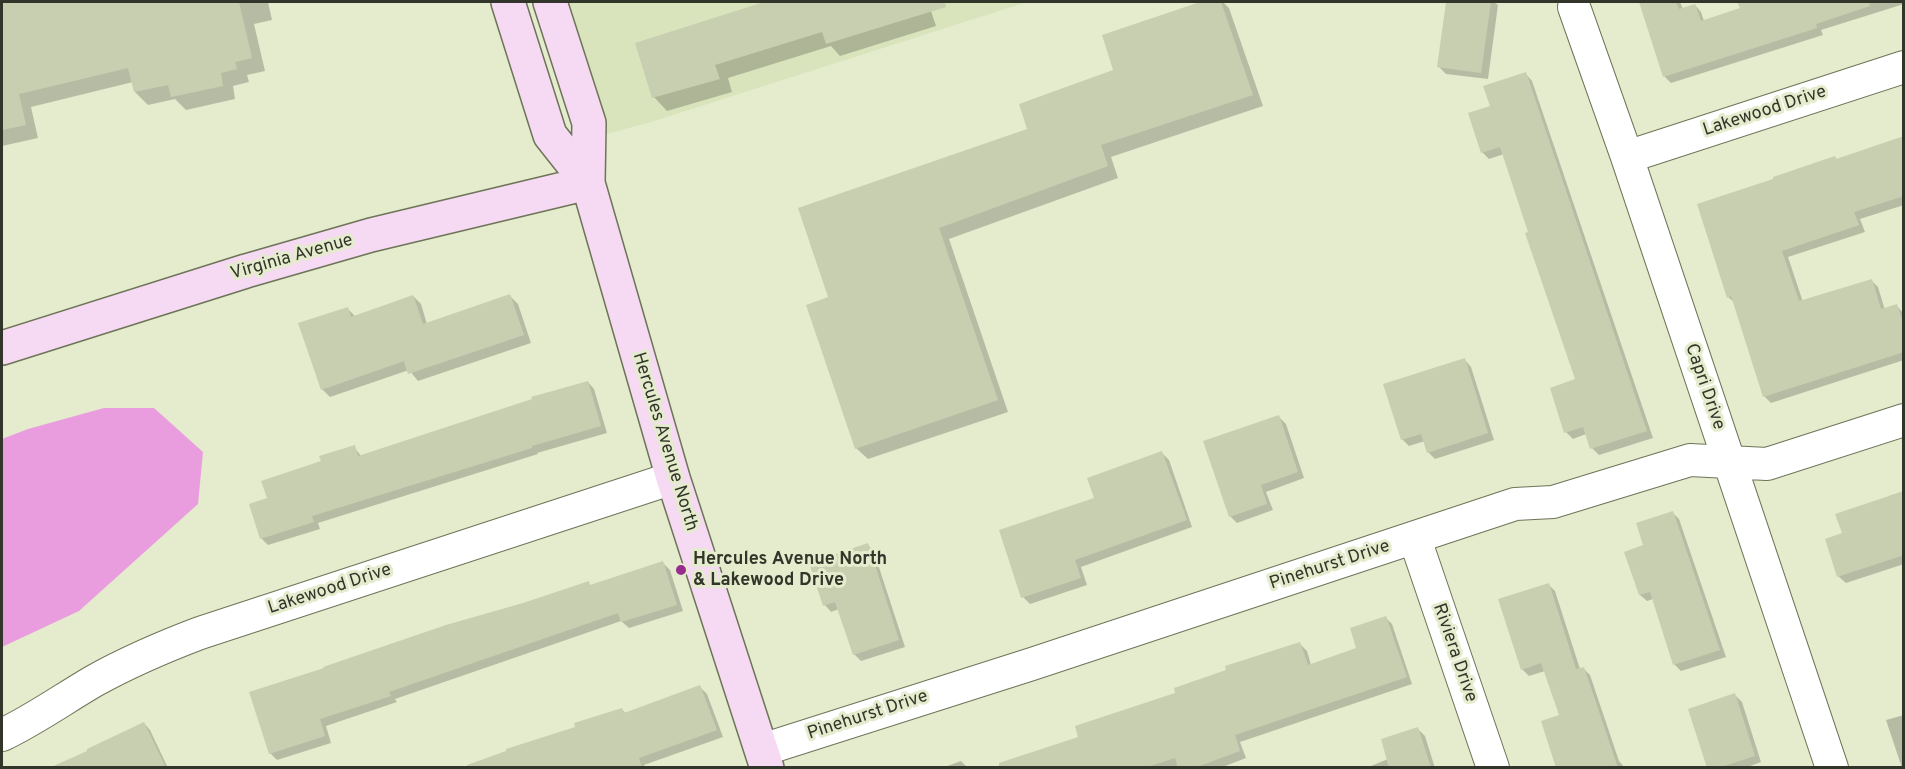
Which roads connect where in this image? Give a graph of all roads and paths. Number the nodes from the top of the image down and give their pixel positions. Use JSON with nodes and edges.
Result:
{"nodes":[{"id":1,"x":508,"y":2,"type":"edge"},
{"id":2,"x":550,"y":2,"type":"edge"},
{"id":3,"x":1574,"y":7,"type":"dead end"},
{"id":4,"x":1904,"y":67,"type":"edge"},
{"id":5,"x":1627,"y":157,"type":"junction"},
{"id":6,"x":588,"y":183,"type":"junction"},
{"id":7,"x":2,"y":348,"type":"edge"},
{"id":8,"x":1904,"y":420,"type":"edge"},
{"id":9,"x":1730,"y":462,"type":"junction"},
{"id":10,"x":673,"y":478,"type":"junction"},
{"id":11,"x":1415,"y":538,"type":"junction"},
{"id":12,"x":2,"y":735,"type":"edge"},
{"id":13,"x":765,"y":759,"type":"edge"},
{"id":14,"x":1493,"y":768,"type":"edge"},
{"id":15,"x":1832,"y":768,"type":"edge"}],
"edges":[{"from":1,"to":6,"type":"street"},
{"from":2,"to":6,"type":"street"},
{"from":3,"to":5,"type":"street","name":"Capri Drive"},
{"from":4,"to":5,"type":"street","name":"Lakewood Drive"},
{"from":5,"to":9,"type":"street","name":"Capri Drive"},
{"from":6,"to":7,"type":"street","name":"Virginia Avenue"},
{"from":6,"to":10,"type":"street","name":"Hercules Avenue North"},
{"from":8,"to":9,"type":"street","name":"Pinehurst Drive"},
{"from":9,"to":11,"type":"street","name":"Pinehurst Drive"},
{"from":9,"to":15,"type":"street","name":"Capri Drive"},
{"from":10,"to":12,"type":"street","name":"Lakewood Drive"},
{"from":10,"to":13,"type":"street","name":"Hercules Avenue North"},
{"from":11,"to":13,"type":"street","name":"Pinehurst Drive"},
{"from":11,"to":14,"type":"street","name":"Riviera Drive"}]}
